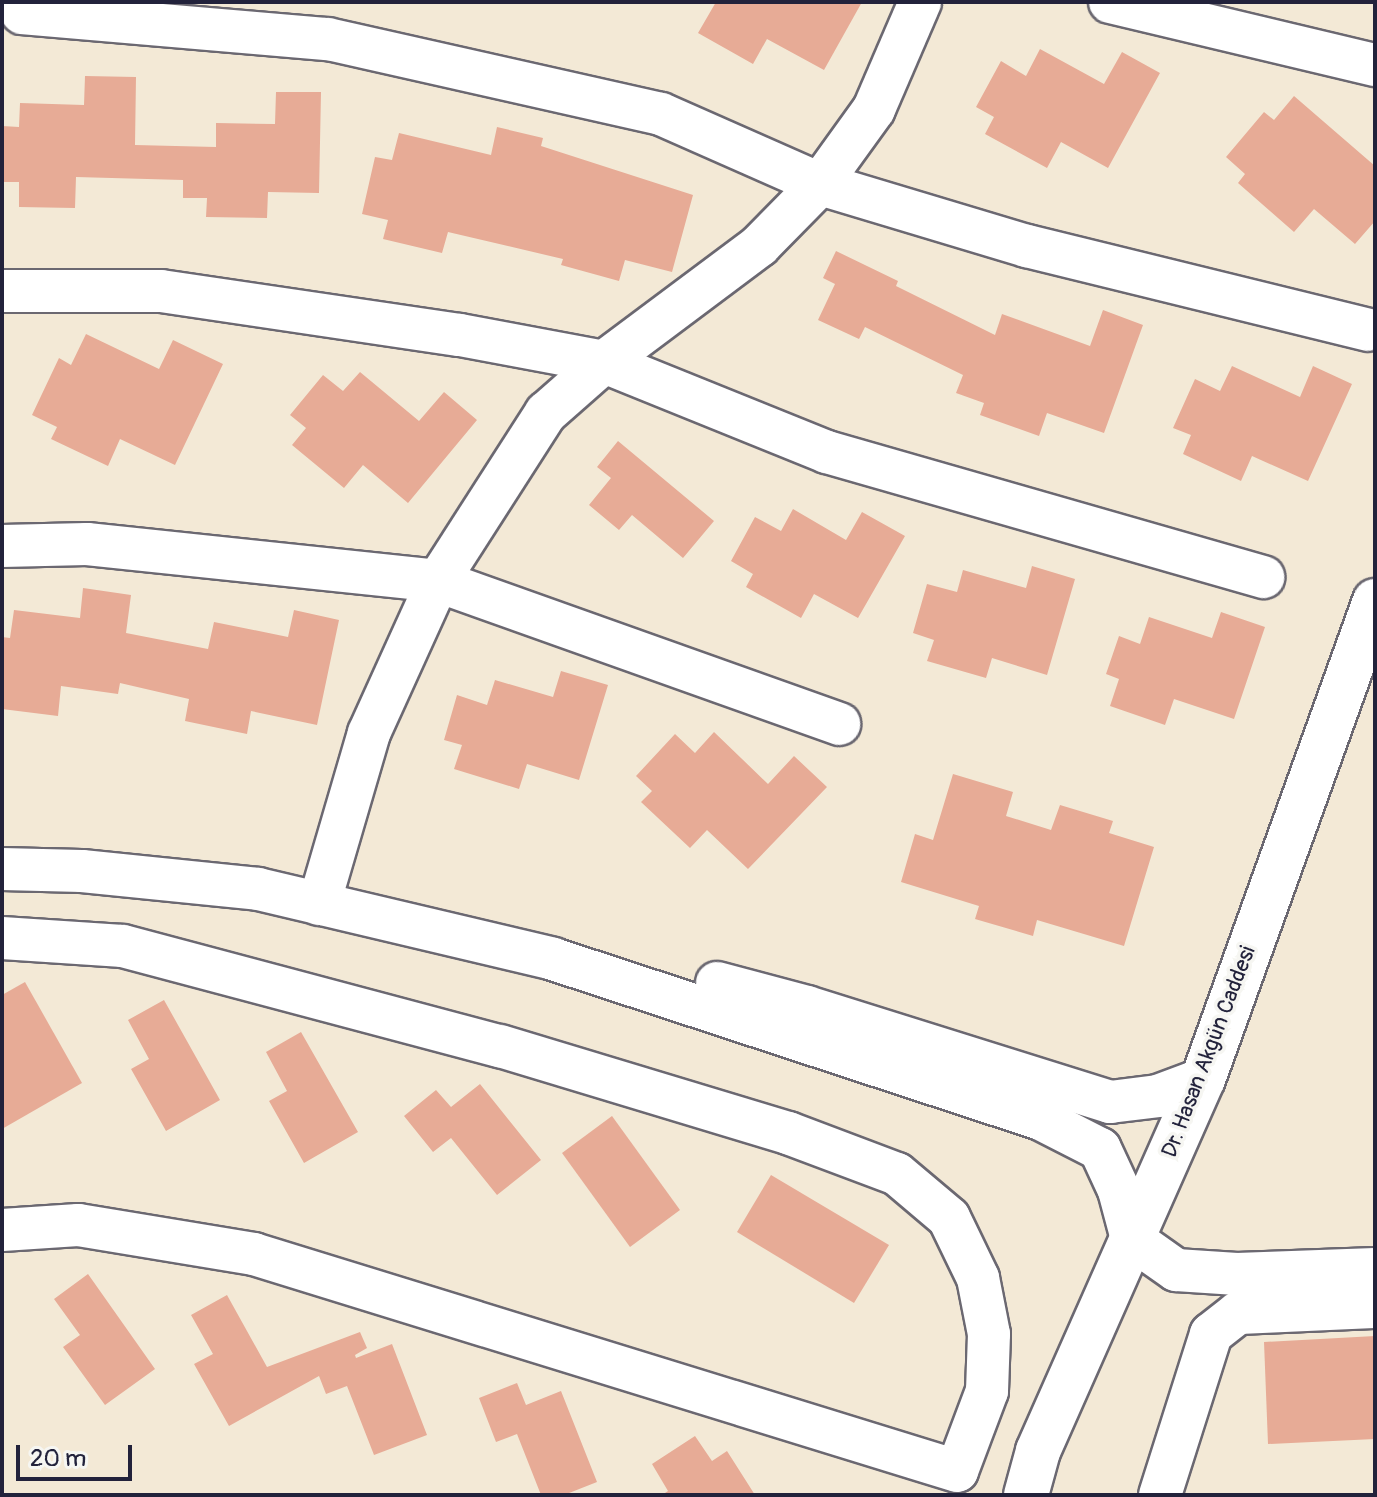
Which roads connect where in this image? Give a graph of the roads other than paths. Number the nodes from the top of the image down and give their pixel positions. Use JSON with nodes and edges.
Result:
{"nodes":[{"id":1,"x":920,"y":2,"type":"edge"},
{"id":2,"x":1110,"y":2,"type":"edge"},
{"id":3,"x":22,"y":13,"type":"dead end"},
{"id":4,"x":1375,"y":65,"type":"edge"},
{"id":5,"x":820,"y":184,"type":"junction"},
{"id":6,"x":2,"y":291,"type":"edge"},
{"id":7,"x":1368,"y":330,"type":"dead end"},
{"id":8,"x":604,"y":362,"type":"junction"},
{"id":9,"x":2,"y":546,"type":"edge"},
{"id":10,"x":1263,"y":577,"type":"dead end"},
{"id":11,"x":438,"y":581,"type":"junction"},
{"id":12,"x":1375,"y":601,"type":"edge"},
{"id":13,"x":839,"y":724,"type":"dead end"},
{"id":14,"x":2,"y":841,"type":"edge"},
{"id":15,"x":2,"y":869,"type":"edge"},
{"id":16,"x":322,"y":891,"type":"junction"},
{"id":17,"x":2,"y":938,"type":"edge"},
{"id":18,"x":1203,"y":1079,"type":"junction"},
{"id":19,"x":2,"y":1230,"type":"edge"},
{"id":20,"x":1132,"y":1239,"type":"junction"},
{"id":21,"x":1375,"y":1269,"type":"edge"},
{"id":22,"x":1375,"y":1307,"type":"edge"},
{"id":23,"x":953,"y":1483,"type":"edge"},
{"id":24,"x":1026,"y":1495,"type":"edge"},
{"id":25,"x":1160,"y":1495,"type":"edge"}],
"edges":[{"from":1,"to":5,"type":"street"},
{"from":2,"to":4,"type":"street"},
{"from":3,"to":5,"type":"street"},
{"from":5,"to":7,"type":"street"},
{"from":5,"to":8,"type":"street"},
{"from":6,"to":8,"type":"street"},
{"from":8,"to":10,"type":"street"},
{"from":8,"to":11,"type":"street"},
{"from":9,"to":11,"type":"street"},
{"from":11,"to":13,"type":"street"},
{"from":11,"to":16,"type":"street"},
{"from":12,"to":18,"type":"street","name":"Dr. Hasan Akgün Caddesi"},
{"from":14,"to":16,"type":"street"},
{"from":15,"to":16,"type":"street"},
{"from":16,"to":18,"type":"street"},
{"from":16,"to":20,"type":"street"},
{"from":17,"to":23,"type":"street"},
{"from":18,"to":20,"type":"street","name":"Dr. Hasan Akgün Caddesi"},
{"from":19,"to":23,"type":"street"},
{"from":20,"to":21,"type":"street"},
{"from":20,"to":24,"type":"street","name":"Dr. Hasan Akgün Caddesi"},
{"from":22,"to":25,"type":"street"}]}
